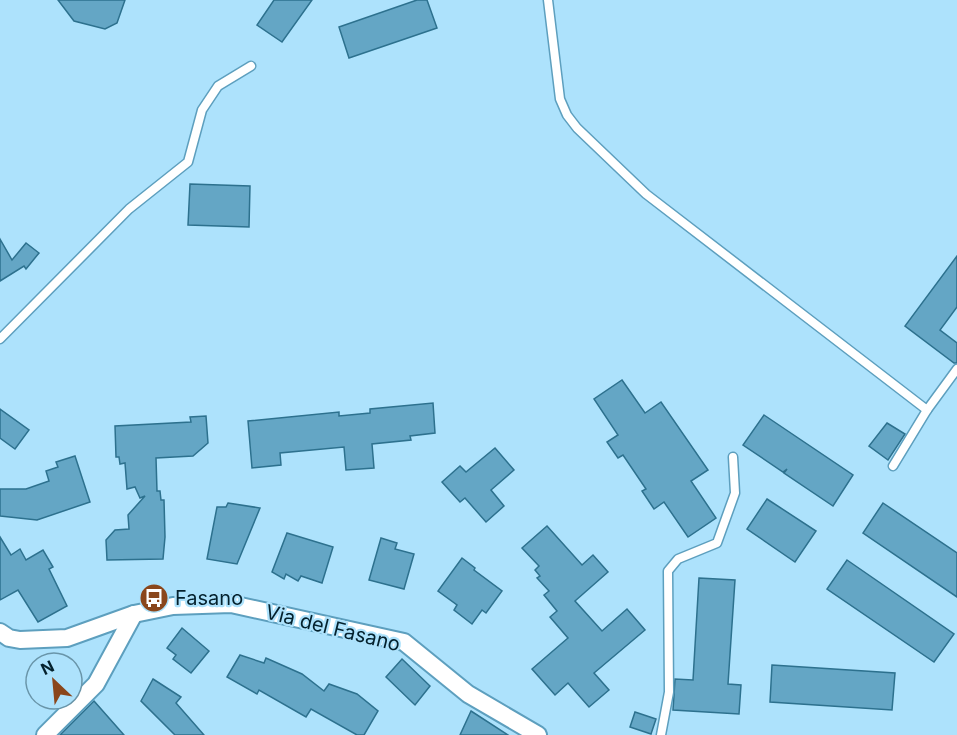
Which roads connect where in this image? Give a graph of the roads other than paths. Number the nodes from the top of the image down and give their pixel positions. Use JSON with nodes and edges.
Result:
{"nodes":[{"id":1,"x":548,"y":0,"type":"edge"},
{"id":2,"x":250,"y":66,"type":"dead end"},
{"id":3,"x":0,"y":339,"type":"edge"},
{"id":4,"x":957,"y":369,"type":"edge"},
{"id":5,"x":927,"y":410,"type":"junction"},
{"id":6,"x":733,"y":457,"type":"dead end"},
{"id":7,"x":893,"y":466,"type":"dead end"},
{"id":8,"x":134,"y":614,"type":"junction"},
{"id":9,"x":0,"y":632,"type":"edge"},
{"id":10,"x":45,"y":735,"type":"edge"},
{"id":11,"x":538,"y":735,"type":"edge"},
{"id":12,"x":661,"y":735,"type":"edge"}],
"edges":[{"from":1,"to":5,"type":"lane"},
{"from":2,"to":3,"type":"lane"},
{"from":4,"to":5,"type":"lane"},
{"from":5,"to":7,"type":"lane"},
{"from":6,"to":12,"type":"lane"},
{"from":8,"to":9,"type":"street","name":"Via del Fasano"},
{"from":8,"to":10,"type":"street"},
{"from":8,"to":11,"type":"street","name":"Via del Fasano"}]}
